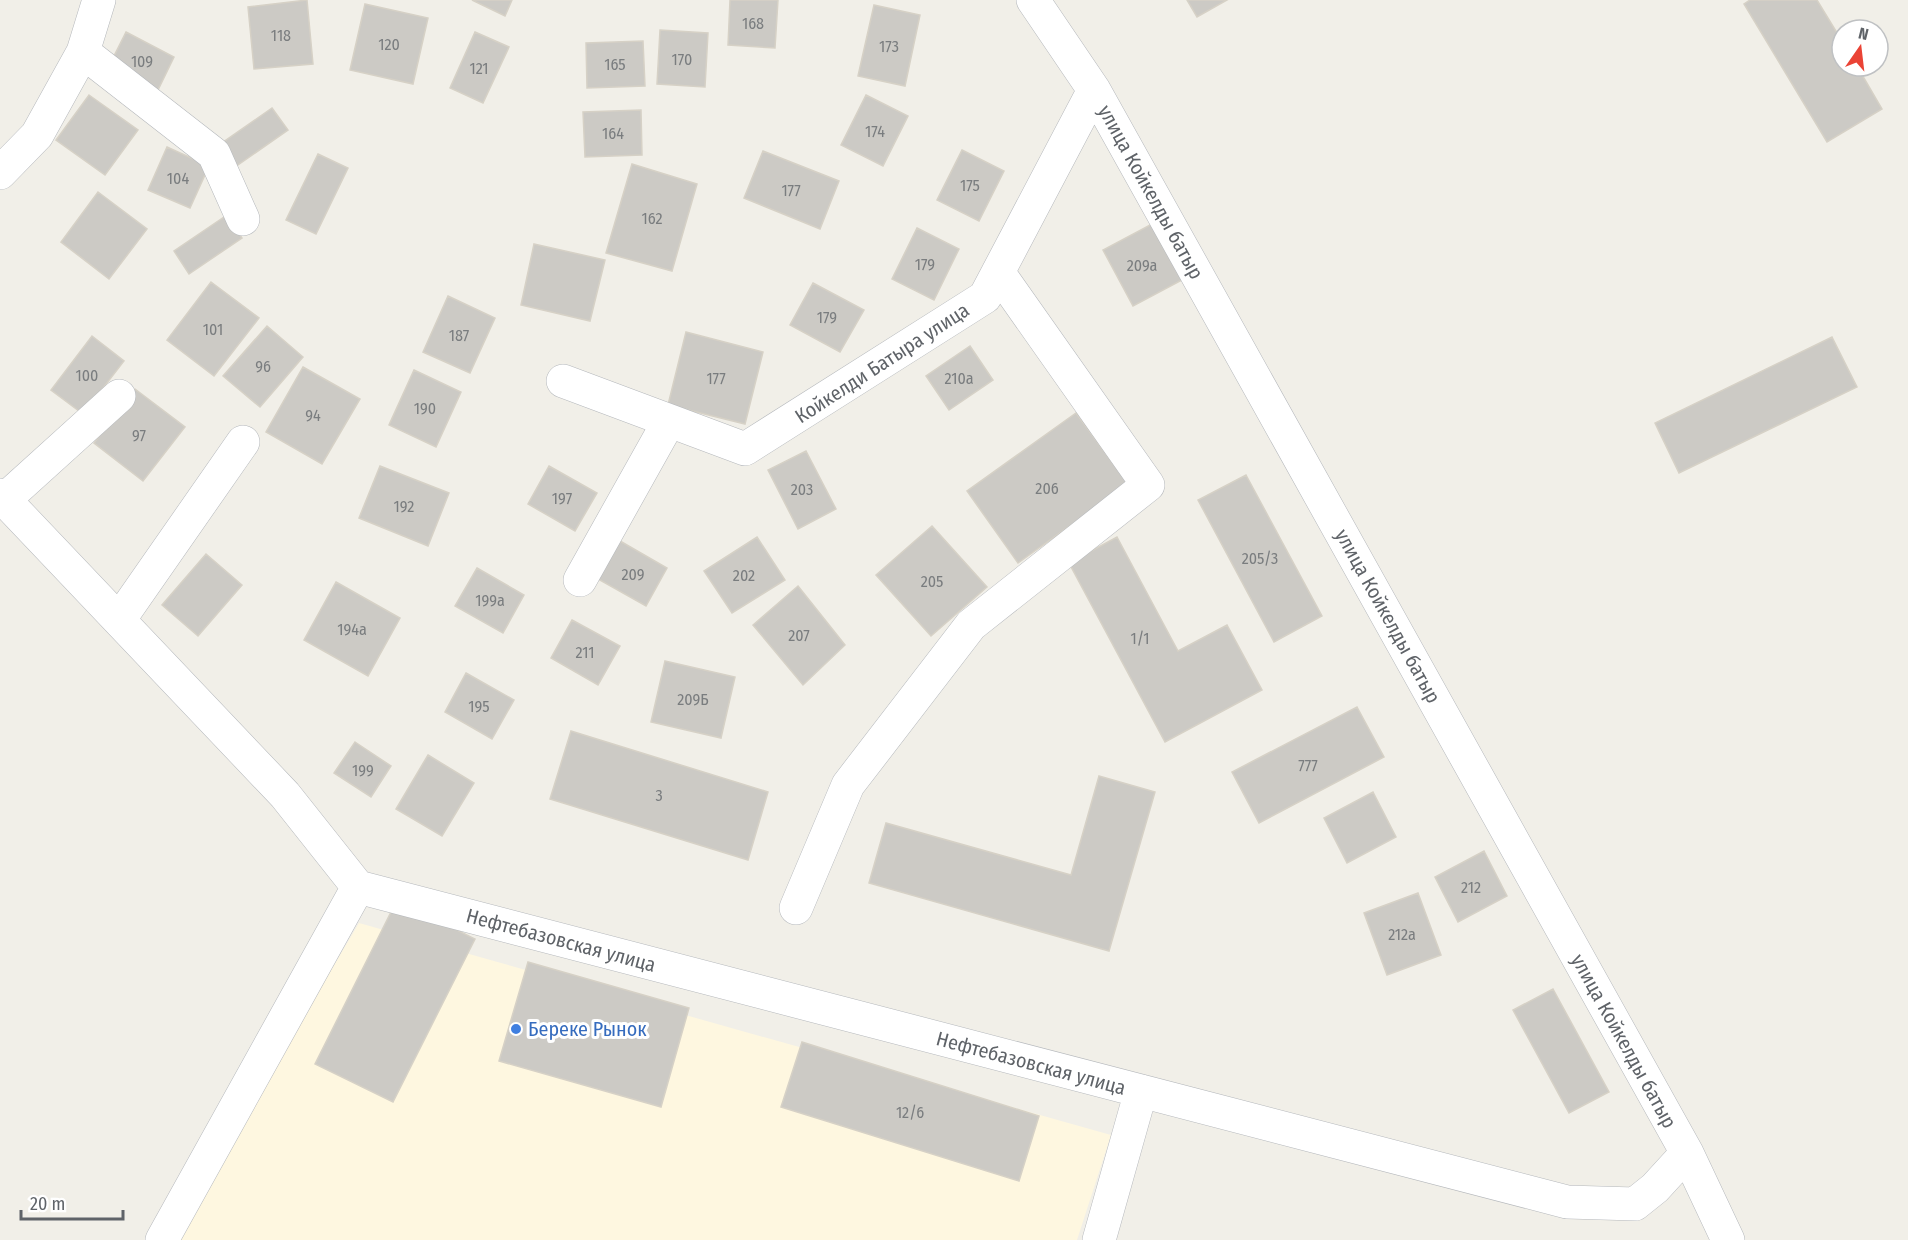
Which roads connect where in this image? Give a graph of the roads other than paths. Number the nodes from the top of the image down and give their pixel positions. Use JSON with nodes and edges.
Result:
{"nodes":[{"id":1,"x":99,"y":0,"type":"edge"},
{"id":2,"x":1033,"y":0,"type":"edge"},
{"id":3,"x":83,"y":52,"type":"junction"},
{"id":4,"x":1094,"y":90,"type":"junction"},
{"id":5,"x":0,"y":173,"type":"edge"},
{"id":6,"x":243,"y":219,"type":"dead end"},
{"id":7,"x":998,"y":272,"type":"junction"},
{"id":8,"x":563,"y":381,"type":"dead end"},
{"id":9,"x":119,"y":396,"type":"dead end"},
{"id":10,"x":669,"y":421,"type":"junction"},
{"id":11,"x":243,"y":442,"type":"dead end"},
{"id":12,"x":2,"y":498,"type":"edge"},
{"id":13,"x":580,"y":580,"type":"dead end"},
{"id":14,"x":119,"y":620,"type":"junction"},
{"id":15,"x":358,"y":887,"type":"junction"},
{"id":16,"x":796,"y":908,"type":"dead end"},
{"id":17,"x":1141,"y":1091,"type":"junction"},
{"id":18,"x":1687,"y":1153,"type":"junction"},
{"id":19,"x":162,"y":1240,"type":"edge"},
{"id":20,"x":1099,"y":1240,"type":"edge"},
{"id":21,"x":1728,"y":1240,"type":"edge"}],
"edges":[{"from":1,"to":3,"type":"street"},
{"from":2,"to":4,"type":"street","name":"улица Койкелды батыр"},
{"from":3,"to":5,"type":"street"},
{"from":3,"to":6,"type":"street"},
{"from":4,"to":7,"type":"street","name":"Койкелди Батыра улица"},
{"from":4,"to":18,"type":"street","name":"улица Койкелды батыр"},
{"from":7,"to":10,"type":"street","name":"Койкелди Батыра улица"},
{"from":7,"to":16,"type":"street"},
{"from":8,"to":10,"type":"street","name":"Койкелди Батыра улица"},
{"from":9,"to":12,"type":"street"},
{"from":10,"to":13,"type":"street"},
{"from":11,"to":14,"type":"street"},
{"from":12,"to":14,"type":"street"},
{"from":14,"to":15,"type":"street"},
{"from":15,"to":17,"type":"street","name":"Нефтебазовская улица"},
{"from":15,"to":19,"type":"street"},
{"from":17,"to":18,"type":"street","name":"Нефтебазовская улица"},
{"from":17,"to":20,"type":"street"},
{"from":18,"to":21,"type":"street","name":"улица Койкелды батыр"}]}
